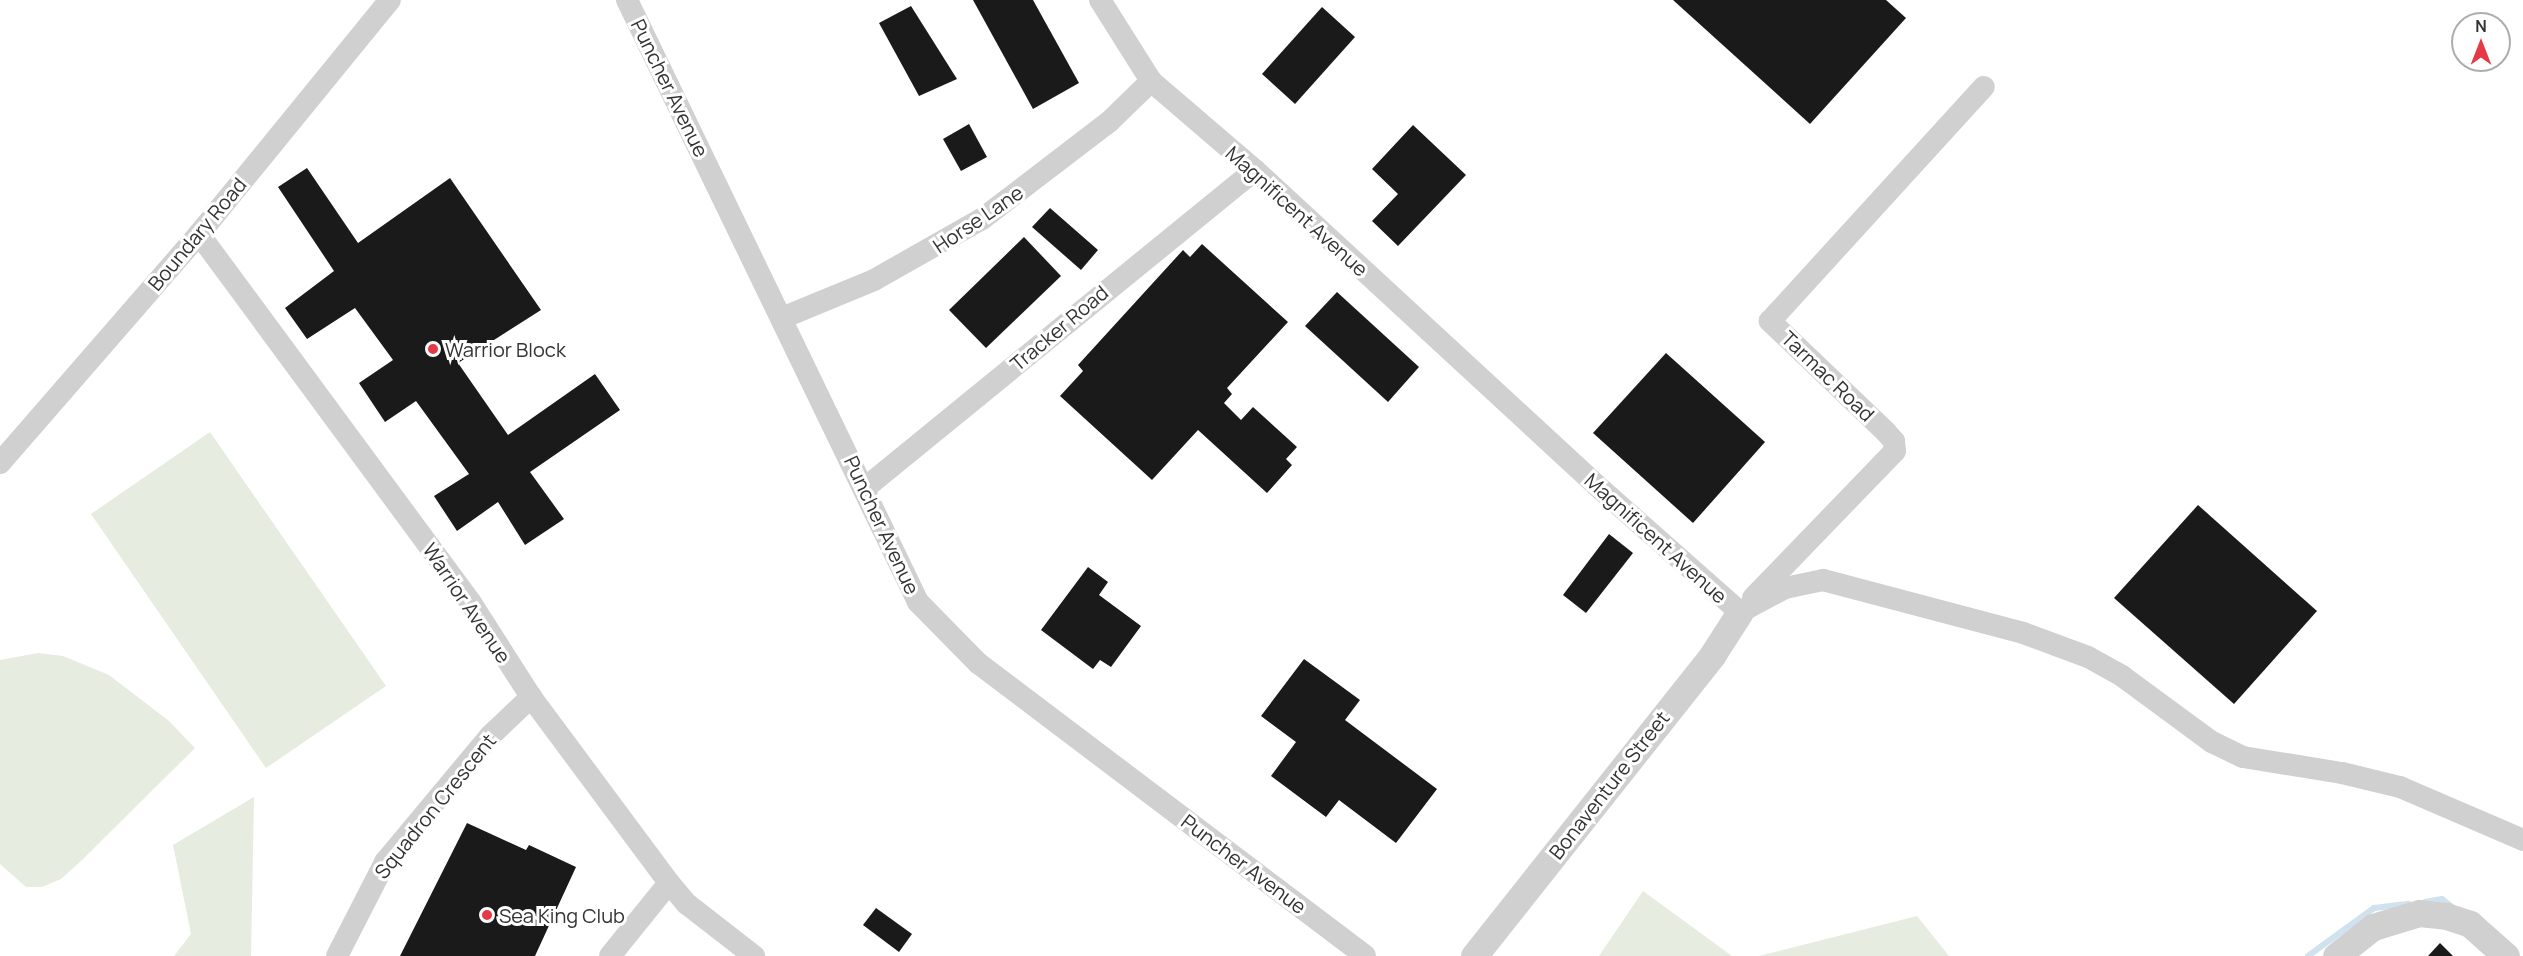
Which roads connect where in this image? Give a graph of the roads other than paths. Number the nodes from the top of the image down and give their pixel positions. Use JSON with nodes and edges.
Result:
{"nodes":[{"id":1,"x":390,"y":0,"type":"edge"},
{"id":2,"x":627,"y":0,"type":"edge"},
{"id":3,"x":1100,"y":0,"type":"edge"},
{"id":4,"x":1151,"y":81,"type":"junction"},
{"id":5,"x":1984,"y":87,"type":"dead end"},
{"id":6,"x":1255,"y":170,"type":"junction"},
{"id":7,"x":199,"y":234,"type":"junction"},
{"id":8,"x":782,"y":318,"type":"junction"},
{"id":9,"x":0,"y":463,"type":"edge"},
{"id":10,"x":865,"y":488,"type":"junction"},
{"id":11,"x":1740,"y":612,"type":"junction"},
{"id":12,"x":531,"y":697,"type":"junction"},
{"id":13,"x":2523,"y":840,"type":"edge"},
{"id":14,"x":669,"y":883,"type":"junction"},
{"id":15,"x":337,"y":956,"type":"edge"},
{"id":16,"x":610,"y":956,"type":"edge"},
{"id":17,"x":753,"y":956,"type":"edge"},
{"id":18,"x":1365,"y":956,"type":"edge"},
{"id":19,"x":1474,"y":956,"type":"edge"},
{"id":20,"x":2336,"y":956,"type":"edge"},
{"id":21,"x":2506,"y":956,"type":"edge"}],
"edges":[{"from":1,"to":7,"type":"street","name":"Boundary Road"},
{"from":2,"to":8,"type":"street","name":"Puncher Avenue"},
{"from":3,"to":4,"type":"street","name":"Magnificent Avenue"},
{"from":4,"to":6,"type":"street","name":"Magnificent Avenue"},
{"from":4,"to":8,"type":"street","name":"Horse Lane"},
{"from":5,"to":11,"type":"street","name":"Tarmac Road"},
{"from":6,"to":10,"type":"street","name":"Tracker Road"},
{"from":6,"to":11,"type":"street","name":"Magnificent Avenue"},
{"from":7,"to":9,"type":"street","name":"Boundary Road"},
{"from":7,"to":12,"type":"street","name":"Warrior Avenue"},
{"from":8,"to":10,"type":"street","name":"Puncher Avenue"},
{"from":10,"to":18,"type":"street","name":"Puncher Avenue"},
{"from":11,"to":13,"type":"street","name":"Magnificent Avenue"},
{"from":11,"to":19,"type":"street","name":"Bonaventure Street"},
{"from":12,"to":14,"type":"street","name":"Warrior Avenue"},
{"from":12,"to":15,"type":"street","name":"Squadron Crescent"},
{"from":14,"to":16,"type":"street"},
{"from":14,"to":17,"type":"street","name":"Warrior Avenue"},
{"from":20,"to":21,"type":"street"}]}
